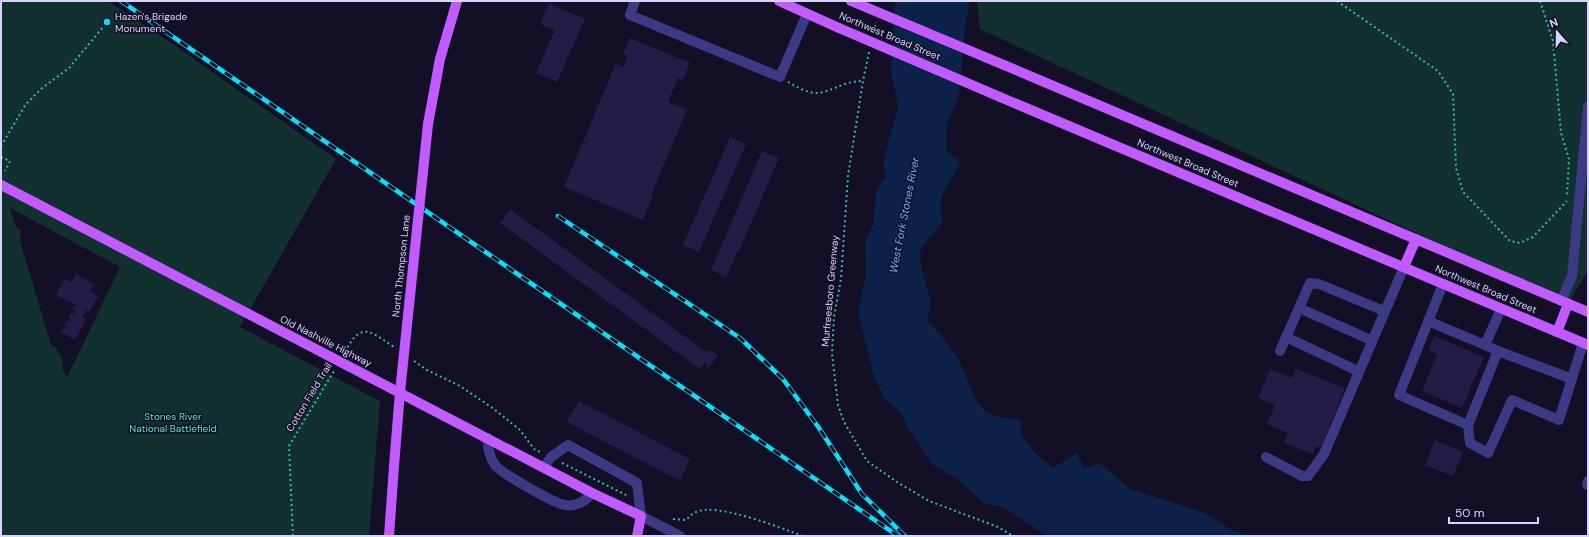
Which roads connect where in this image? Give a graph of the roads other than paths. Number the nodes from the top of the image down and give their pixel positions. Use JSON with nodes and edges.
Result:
{"nodes":[{"id":1,"x":457,"y":1,"type":"edge"},
{"id":2,"x":635,"y":1,"type":"edge"},
{"id":3,"x":779,"y":1,"type":"edge"},
{"id":4,"x":851,"y":1,"type":"edge"},
{"id":5,"x":807,"y":14,"type":"junction"},
{"id":6,"x":1588,"y":106,"type":"edge"},
{"id":7,"x":1,"y":185,"type":"edge"},
{"id":8,"x":1416,"y":239,"type":"junction"},
{"id":9,"x":1404,"y":267,"type":"junction"},
{"id":10,"x":1443,"y":284,"type":"junction"},
{"id":11,"x":1565,"y":302,"type":"junction"},
{"id":12,"x":1299,"y":308,"type":"junction"},
{"id":13,"x":1501,"y":309,"type":"junction"},
{"id":14,"x":1384,"y":311,"type":"junction"},
{"id":15,"x":1588,"y":312,"type":"edge"},
{"id":16,"x":1428,"y":321,"type":"junction"},
{"id":17,"x":1557,"y":332,"type":"junction"},
{"id":18,"x":1286,"y":337,"type":"junction"},
{"id":19,"x":1371,"y":340,"type":"junction"},
{"id":20,"x":1585,"y":344,"type":"edge"},
{"id":21,"x":1485,"y":345,"type":"junction"},
{"id":22,"x":1280,"y":351,"type":"dead end"},
{"id":23,"x":1498,"y":351,"type":"junction"},
{"id":24,"x":1358,"y":371,"type":"junction"},
{"id":25,"x":1572,"y":379,"type":"junction"},
{"id":26,"x":1468,"y":425,"type":"junction"},
{"id":27,"x":488,"y":438,"type":"junction"},
{"id":28,"x":1266,"y":457,"type":"dead end"},
{"id":29,"x":544,"y":467,"type":"junction"},
{"id":30,"x":592,"y":493,"type":"junction"},
{"id":31,"x":641,"y":516,"type":"junction"},
{"id":32,"x":389,"y":536,"type":"edge"},
{"id":33,"x":637,"y":536,"type":"edge"},
{"id":34,"x":680,"y":536,"type":"edge"}],
"edges":[{"from":1,"to":32,"type":"main road","name":"North Thompson Lane","bridge":true},
{"from":2,"to":5,"type":"street"},
{"from":3,"to":5,"type":"main road","name":"Northwest Broad Street"},
{"from":4,"to":8,"type":"main road","name":"Northwest Broad Street","bridge":true},
{"from":5,"to":9,"type":"main road","name":"Northwest Broad Street","bridge":true},
{"from":6,"to":11,"type":"street"},
{"from":7,"to":27,"type":"main road","name":"Old Nashville Highway"},
{"from":8,"to":9,"type":"main road"},
{"from":8,"to":11,"type":"main road","name":"Northwest Broad Street"},
{"from":9,"to":10,"type":"main road","name":"Northwest Broad Street"},
{"from":9,"to":14,"type":"street"},
{"from":10,"to":13,"type":"main road","name":"Northwest Broad Street"},
{"from":10,"to":16,"type":"street"},
{"from":11,"to":15,"type":"main road","name":"Northwest Broad Street"},
{"from":11,"to":17,"type":"main road"},
{"from":12,"to":14,"type":"street"},
{"from":12,"to":18,"type":"street"},
{"from":12,"to":19,"type":"street"},
{"from":13,"to":17,"type":"main road","name":"Northwest Broad Street"},
{"from":13,"to":21,"type":"street"},
{"from":14,"to":19,"type":"street"},
{"from":16,"to":21,"type":"street"},
{"from":16,"to":26,"type":"street"},
{"from":17,"to":20,"type":"main road","name":"Northwest Broad Street"},
{"from":18,"to":22,"type":"street"},
{"from":18,"to":24,"type":"street"},
{"from":19,"to":24,"type":"street"},
{"from":20,"to":25,"type":"street"},
{"from":21,"to":23,"type":"street"},
{"from":23,"to":25,"type":"street"},
{"from":23,"to":26,"type":"street"},
{"from":24,"to":28,"type":"street"},
{"from":25,"to":26,"type":"street"},
{"from":27,"to":29,"type":"main road","name":"Old Nashville Highway"},
{"from":27,"to":30,"type":"street"},
{"from":29,"to":30,"type":"main road","name":"Old Nashville Highway"},
{"from":29,"to":31,"type":"street"},
{"from":30,"to":31,"type":"main road","name":"Old Nashville Highway"},
{"from":31,"to":33,"type":"main road"},
{"from":31,"to":34,"type":"street"}]}
